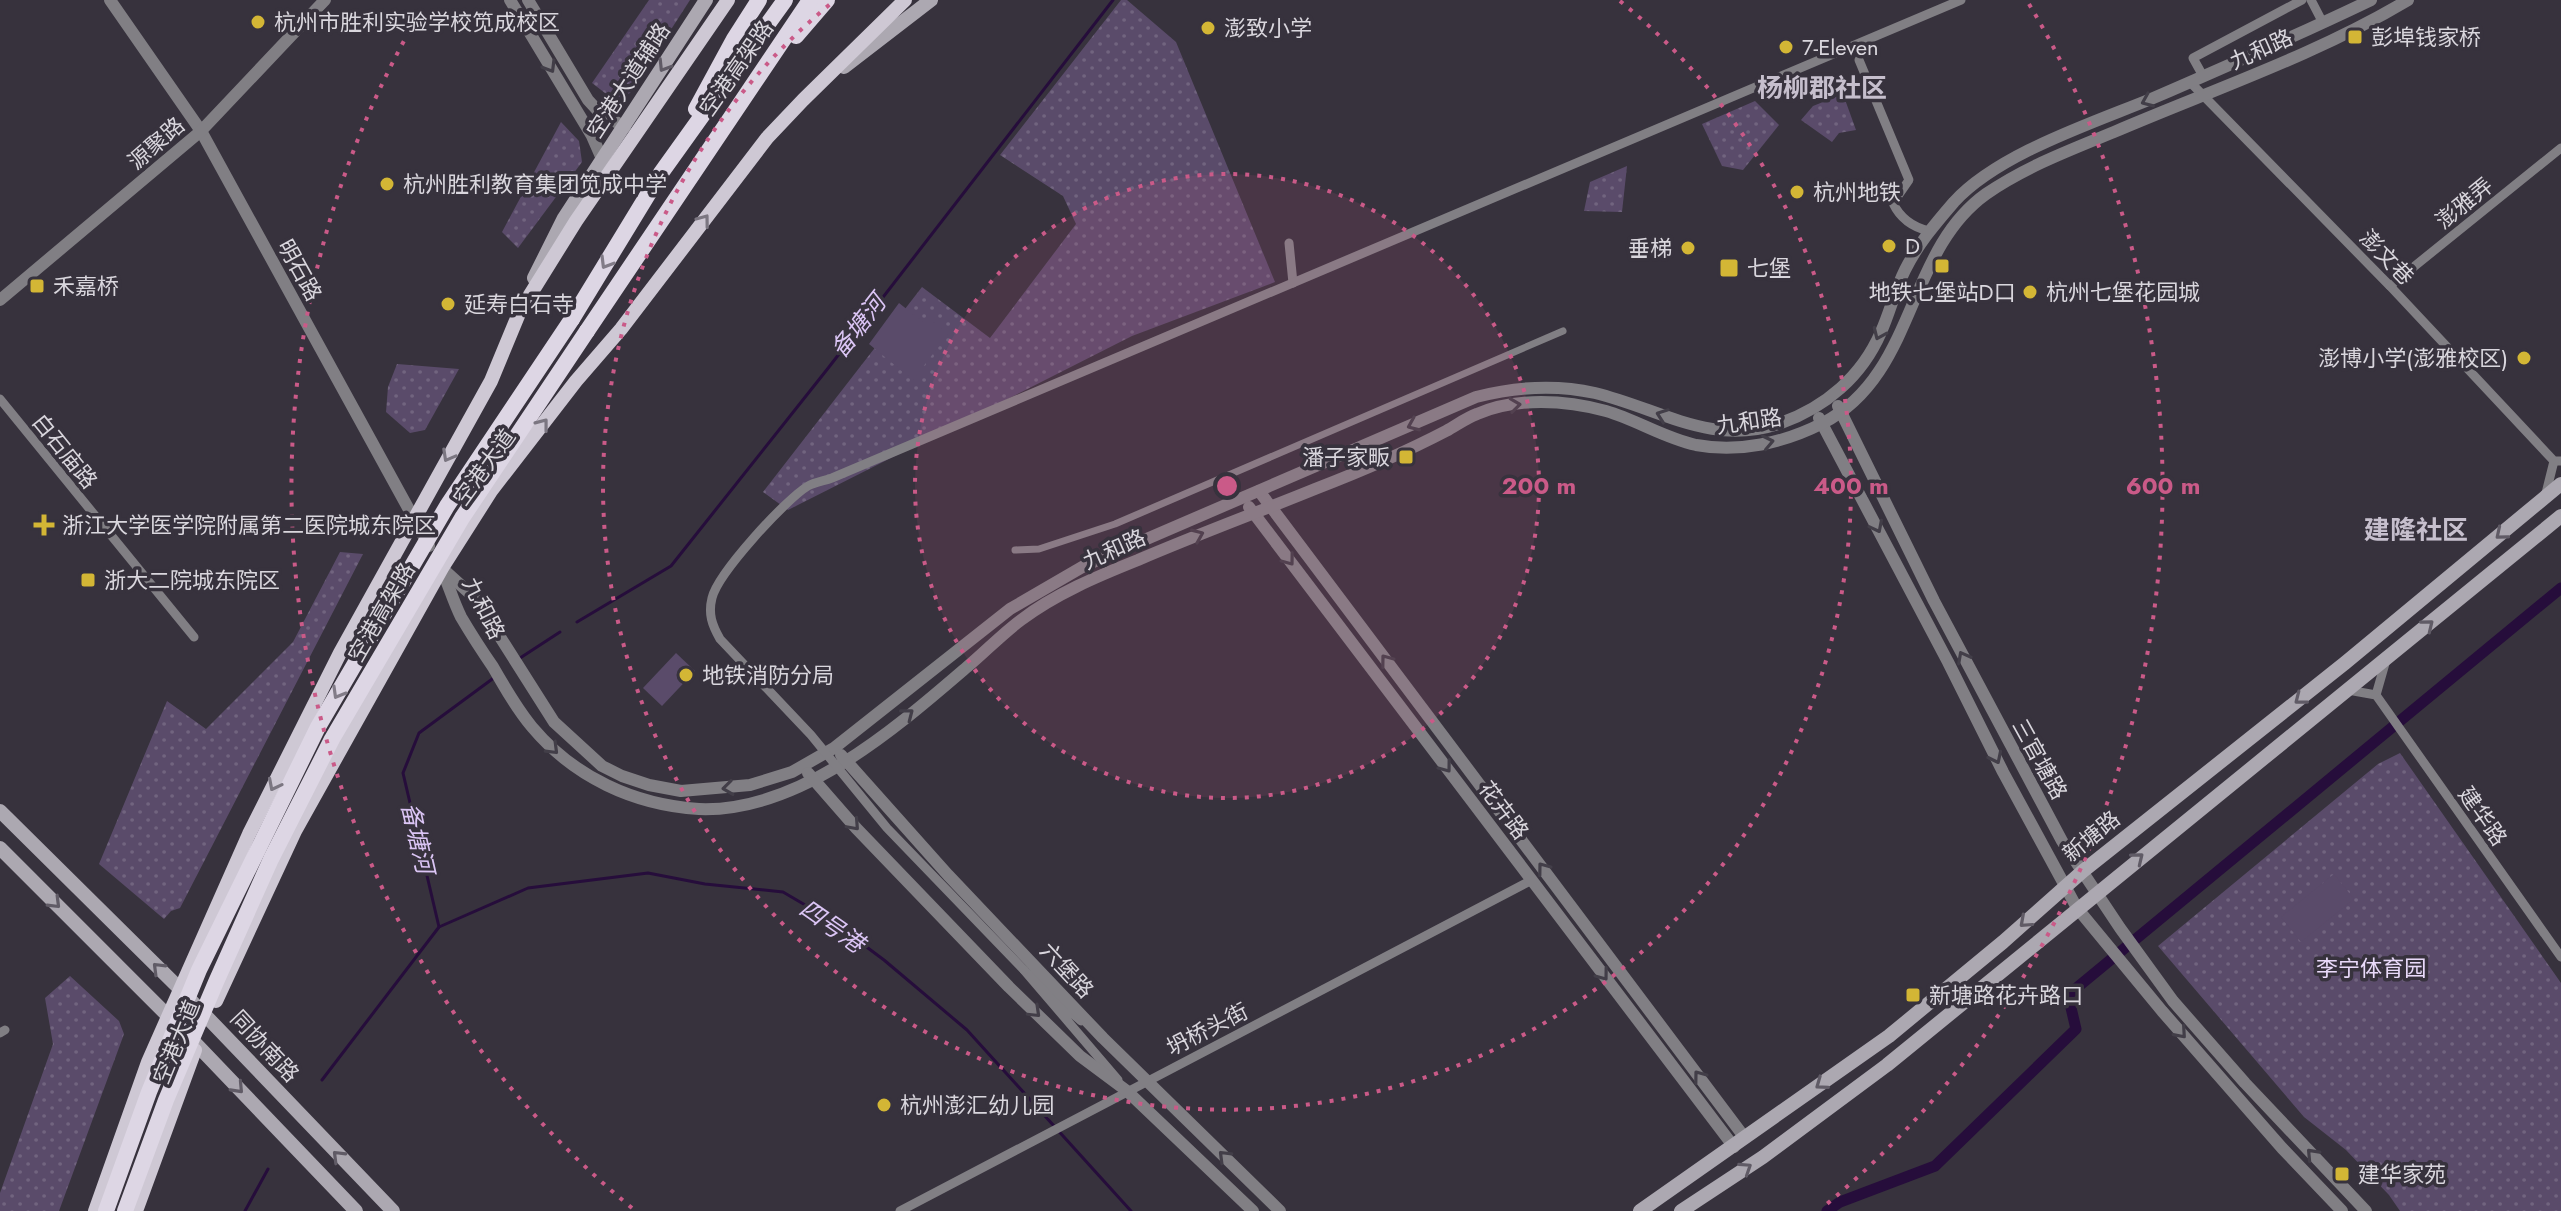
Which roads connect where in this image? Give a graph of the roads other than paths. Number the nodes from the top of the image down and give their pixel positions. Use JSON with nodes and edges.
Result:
{"nodes":[{"id":1,"x":110,"y":0,"type":"edge"},
{"id":2,"x":325,"y":0,"type":"edge"},
{"id":3,"x":510,"y":0,"type":"edge"},
{"id":4,"x":528,"y":0,"type":"edge"},
{"id":5,"x":706,"y":0,"type":"edge"},
{"id":6,"x":728,"y":0,"type":"edge"},
{"id":7,"x":759,"y":0,"type":"edge"},
{"id":8,"x":785,"y":0,"type":"edge"},
{"id":9,"x":810,"y":0,"type":"edge"},
{"id":10,"x":827,"y":0,"type":"edge"},
{"id":11,"x":905,"y":0,"type":"edge"},
{"id":12,"x":931,"y":0,"type":"edge"},
{"id":13,"x":1961,"y":0,"type":"edge"},
{"id":14,"x":2302,"y":0,"type":"edge"},
{"id":15,"x":2311,"y":0,"type":"edge"},
{"id":16,"x":2371,"y":0,"type":"edge"},
{"id":17,"x":2408,"y":0,"type":"edge"},
{"id":18,"x":2323,"y":23,"type":"junction"},
{"id":19,"x":1859,"y":60,"type":"dead end"},
{"id":20,"x":2203,"y":76,"type":"junction"},
{"id":21,"x":2190,"y":82,"type":"junction"},
{"id":22,"x":2203,"y":95,"type":"junction"},
{"id":23,"x":803,"y":100,"type":"junction"},
{"id":24,"x":738,"y":104,"type":"junction"},
{"id":25,"x":625,"y":127,"type":"junction"},
{"id":26,"x":201,"y":131,"type":"junction"},
{"id":27,"x":2561,"y":148,"type":"edge"},
{"id":28,"x":603,"y":161,"type":"junction"},
{"id":29,"x":661,"y":173,"type":"junction"},
{"id":30,"x":1929,"y":231,"type":"junction"},
{"id":31,"x":1289,"y":243,"type":"dead end"},
{"id":32,"x":1293,"y":283,"type":"junction"},
{"id":33,"x":2390,"y":286,"type":"junction"},
{"id":34,"x":0,"y":300,"type":"edge"},
{"id":35,"x":520,"y":311,"type":"junction"},
{"id":36,"x":1563,"y":331,"type":"dead end"},
{"id":37,"x":1833,"y":397,"type":"junction"},
{"id":38,"x":0,"y":399,"type":"edge"},
{"id":39,"x":1814,"y":408,"type":"junction"},
{"id":40,"x":1841,"y":412,"type":"junction"},
{"id":41,"x":1822,"y":423,"type":"junction"},
{"id":42,"x":2558,"y":461,"type":"edge"},
{"id":43,"x":2561,"y":484,"type":"edge"},
{"id":44,"x":1259,"y":491,"type":"junction"},
{"id":45,"x":1242,"y":498,"type":"junction"},
{"id":46,"x":2544,"y":498,"type":"junction"},
{"id":47,"x":1271,"y":506,"type":"junction"},
{"id":48,"x":1253,"y":513,"type":"junction"},
{"id":49,"x":2561,"y":516,"type":"edge"},
{"id":50,"x":413,"y":518,"type":"junction"},
{"id":51,"x":1015,"y":550,"type":"dead end"},
{"id":52,"x":442,"y":568,"type":"junction"},
{"id":53,"x":194,"y":637,"type":"dead end"},
{"id":54,"x":2386,"y":659,"type":"junction"},
{"id":55,"x":2348,"y":690,"type":"junction"},
{"id":56,"x":2376,"y":695,"type":"junction"},
{"id":57,"x":834,"y":748,"type":"junction"},
{"id":58,"x":846,"y":761,"type":"junction"},
{"id":59,"x":803,"y":767,"type":"junction"},
{"id":60,"x":813,"y":779,"type":"junction"},
{"id":61,"x":0,"y":811,"type":"edge"},
{"id":62,"x":0,"y":848,"type":"edge"},
{"id":63,"x":2083,"y":871,"type":"junction"},
{"id":64,"x":1532,"y":880,"type":"junction"},
{"id":65,"x":2065,"y":886,"type":"junction"},
{"id":66,"x":2096,"y":892,"type":"junction"},
{"id":67,"x":2077,"y":908,"type":"junction"},
{"id":68,"x":2561,"y":957,"type":"edge"},
{"id":69,"x":1024,"y":970,"type":"junction"},
{"id":70,"x":180,"y":989,"type":"junction"},
{"id":71,"x":168,"y":1017,"type":"junction"},
{"id":72,"x":208,"y":1018,"type":"junction"},
{"id":73,"x":1103,"y":1038,"type":"junction"},
{"id":74,"x":197,"y":1045,"type":"junction"},
{"id":75,"x":1147,"y":1080,"type":"junction"},
{"id":76,"x":1127,"y":1091,"type":"junction"},
{"id":77,"x":1740,"y":1142,"type":"junction"},
{"id":78,"x":95,"y":1211,"type":"edge"},
{"id":79,"x":106,"y":1211,"type":"edge"},
{"id":80,"x":125,"y":1211,"type":"edge"},
{"id":81,"x":136,"y":1211,"type":"edge"},
{"id":82,"x":356,"y":1211,"type":"edge"},
{"id":83,"x":393,"y":1211,"type":"edge"},
{"id":84,"x":900,"y":1211,"type":"edge"},
{"id":85,"x":1253,"y":1211,"type":"edge"},
{"id":86,"x":1280,"y":1211,"type":"edge"},
{"id":87,"x":1640,"y":1211,"type":"edge"},
{"id":88,"x":1681,"y":1211,"type":"edge"},
{"id":89,"x":2342,"y":1211,"type":"edge"},
{"id":90,"x":2366,"y":1211,"type":"edge"}],
"edges":[{"from":1,"to":26,"type":"street","name":"明石路"},
{"from":2,"to":26,"type":"street","name":"源聚路"},
{"from":3,"to":28,"type":"street","one_way":true},
{"from":4,"to":25,"type":"street"},
{"from":5,"to":25,"type":"main road","name":"空港大道辅路","one_way":true},
{"from":6,"to":35,"type":"main road","name":"空港大道"},
{"from":7,"to":29,"type":"highway"},
{"from":8,"to":29,"type":"highway","name":"空港高架路"},
{"from":9,"to":24,"type":"highway","name":"空港高架路"},
{"from":10,"to":24,"type":"highway"},
{"from":11,"to":23,"type":"main road","name":"空港大道"},
{"from":12,"to":23,"type":"main road"},
{"from":13,"to":32,"type":"street","bridge":true},
{"from":14,"to":20,"type":"street"},
{"from":15,"to":18,"type":"street"},
{"from":16,"to":18,"type":"street","name":"九和路"},
{"from":17,"to":22,"type":"street","name":"九和路"},
{"from":18,"to":20,"type":"street","name":"九和路"},
{"from":19,"to":30,"type":"street"},
{"from":20,"to":21,"type":"street","name":"九和路"},
{"from":21,"to":22,"type":"street","name":"澎文巷"},
{"from":21,"to":30,"type":"street","name":"九和路","one_way":true},
{"from":22,"to":33,"type":"street","name":"澎文巷"},
{"from":22,"to":40,"type":"street","name":"九和路"},
{"from":52,"to":23,"type":"main road","name":"空港大道","one_way":true},
{"from":24,"to":80,"type":"highway","name":"空港高架路","bridge":true},
{"from":25,"to":28,"type":"main road","name":"空港大道辅路"},
{"from":26,"to":34,"type":"street","name":"源聚路"},
{"from":26,"to":50,"type":"street","name":"明石路"},
{"from":27,"to":33,"type":"street","name":"澎雅弄"},
{"from":28,"to":35,"type":"main road","name":"空港大道辅路"},
{"from":29,"to":79,"type":"highway","name":"空港高架路","one_way":true,"bridge":true},
{"from":30,"to":37,"type":"street","name":"九和路","one_way":true},
{"from":31,"to":32,"type":"street"},
{"from":32,"to":69,"type":"street","bridge":true},
{"from":33,"to":42,"type":"street","name":"澎文巷"},
{"from":35,"to":50,"type":"main road","name":"空港大道","one_way":true},
{"from":36,"to":51,"type":"street"},
{"from":37,"to":39,"type":"street","name":"九和路"},
{"from":37,"to":40,"type":"street","name":"三官塘路"},
{"from":38,"to":53,"type":"street","name":"白石庙路"},
{"from":39,"to":41,"type":"street","name":"三官塘路"},
{"from":39,"to":44,"type":"street","name":"九和路","one_way":true},
{"from":40,"to":41,"type":"street","name":"九和路"},
{"from":63,"to":40,"type":"street","name":"三官塘路","one_way":true},
{"from":47,"to":41,"type":"street","name":"九和路","one_way":true},
{"from":41,"to":65,"type":"street","name":"三官塘路","one_way":true},
{"from":42,"to":46,"type":"street","name":"澎文巷"},
{"from":43,"to":46,"type":"main road","name":"新塘路"},
{"from":44,"to":45,"type":"street","name":"九和路"},
{"from":44,"to":47,"type":"street","name":"花卉路"},
{"from":45,"to":48,"type":"street","name":"花卉路"},
{"from":45,"to":57,"type":"street","name":"九和路"},
{"from":46,"to":63,"type":"main road","name":"新塘路","one_way":true},
{"from":47,"to":48,"type":"street","name":"九和路"},
{"from":77,"to":47,"type":"street","name":"花卉路","one_way":true},
{"from":58,"to":48,"type":"street","name":"九和路","one_way":true},
{"from":48,"to":64,"type":"street","name":"花卉路","one_way":true},
{"from":54,"to":49,"type":"main road","one_way":true},
{"from":50,"to":52,"type":"street","name":"明石路"},
{"from":50,"to":70,"type":"main road","name":"空港大道","one_way":true},
{"from":59,"to":52,"type":"street","name":"九和路","one_way":true},
{"from":52,"to":60,"type":"street","name":"九和路","one_way":true},
{"from":52,"to":72,"type":"main road","name":"空港大道"},
{"from":54,"to":55,"type":"main road"},
{"from":54,"to":56,"type":"street"},
{"from":55,"to":56,"type":"street"},
{"from":66,"to":55,"type":"main road","one_way":true},
{"from":56,"to":68,"type":"street","name":"建华路"},
{"from":57,"to":58,"type":"street","name":"六堡路"},
{"from":57,"to":59,"type":"street","name":"九和路"},
{"from":58,"to":60,"type":"street","name":"九和路"},
{"from":58,"to":73,"type":"street","name":"六堡路"},
{"from":59,"to":60,"type":"street"},
{"from":60,"to":76,"type":"street","one_way":true},
{"from":70,"to":61,"type":"main road","name":"同协南路","one_way":true},
{"from":62,"to":71,"type":"main road","one_way":true},
{"from":63,"to":65,"type":"main road","name":"新塘路"},
{"from":63,"to":66,"type":"street","name":"三官塘路"},
{"from":64,"to":75,"type":"street","name":"坍桥头街"},
{"from":64,"to":77,"type":"street","name":"花卉路","one_way":true},
{"from":65,"to":67,"type":"street","name":"三官塘路"},
{"from":65,"to":77,"type":"main road","name":"新塘路","one_way":true},
{"from":66,"to":67,"type":"main road"},
{"from":90,"to":66,"type":"street","name":"三官塘路","one_way":true},
{"from":88,"to":67,"type":"main road","one_way":true},
{"from":67,"to":89,"type":"street","name":"三官塘路","one_way":true},
{"from":69,"to":73,"type":"street"},
{"from":69,"to":76,"type":"street"},
{"from":70,"to":71,"type":"main road","name":"空港大道"},
{"from":70,"to":72,"type":"main road","name":"同协南路"},
{"from":71,"to":74,"type":"main road"},
{"from":71,"to":78,"type":"main road","name":"空港大道"},
{"from":72,"to":74,"type":"main road","name":"空港大道"},
{"from":83,"to":72,"type":"main road","name":"同协南路","one_way":true},
{"from":73,"to":75,"type":"street","name":"六堡路"},
{"from":74,"to":81,"type":"main road","name":"空港大道"},
{"from":74,"to":82,"type":"main road","one_way":true},
{"from":75,"to":76,"type":"street","name":"坍桥头街"},
{"from":86,"to":75,"type":"street","name":"六堡路","one_way":true},
{"from":76,"to":84,"type":"street","name":"坍桥头街"},
{"from":76,"to":85,"type":"street"},
{"from":77,"to":87,"type":"main road","name":"新塘路"}]}
